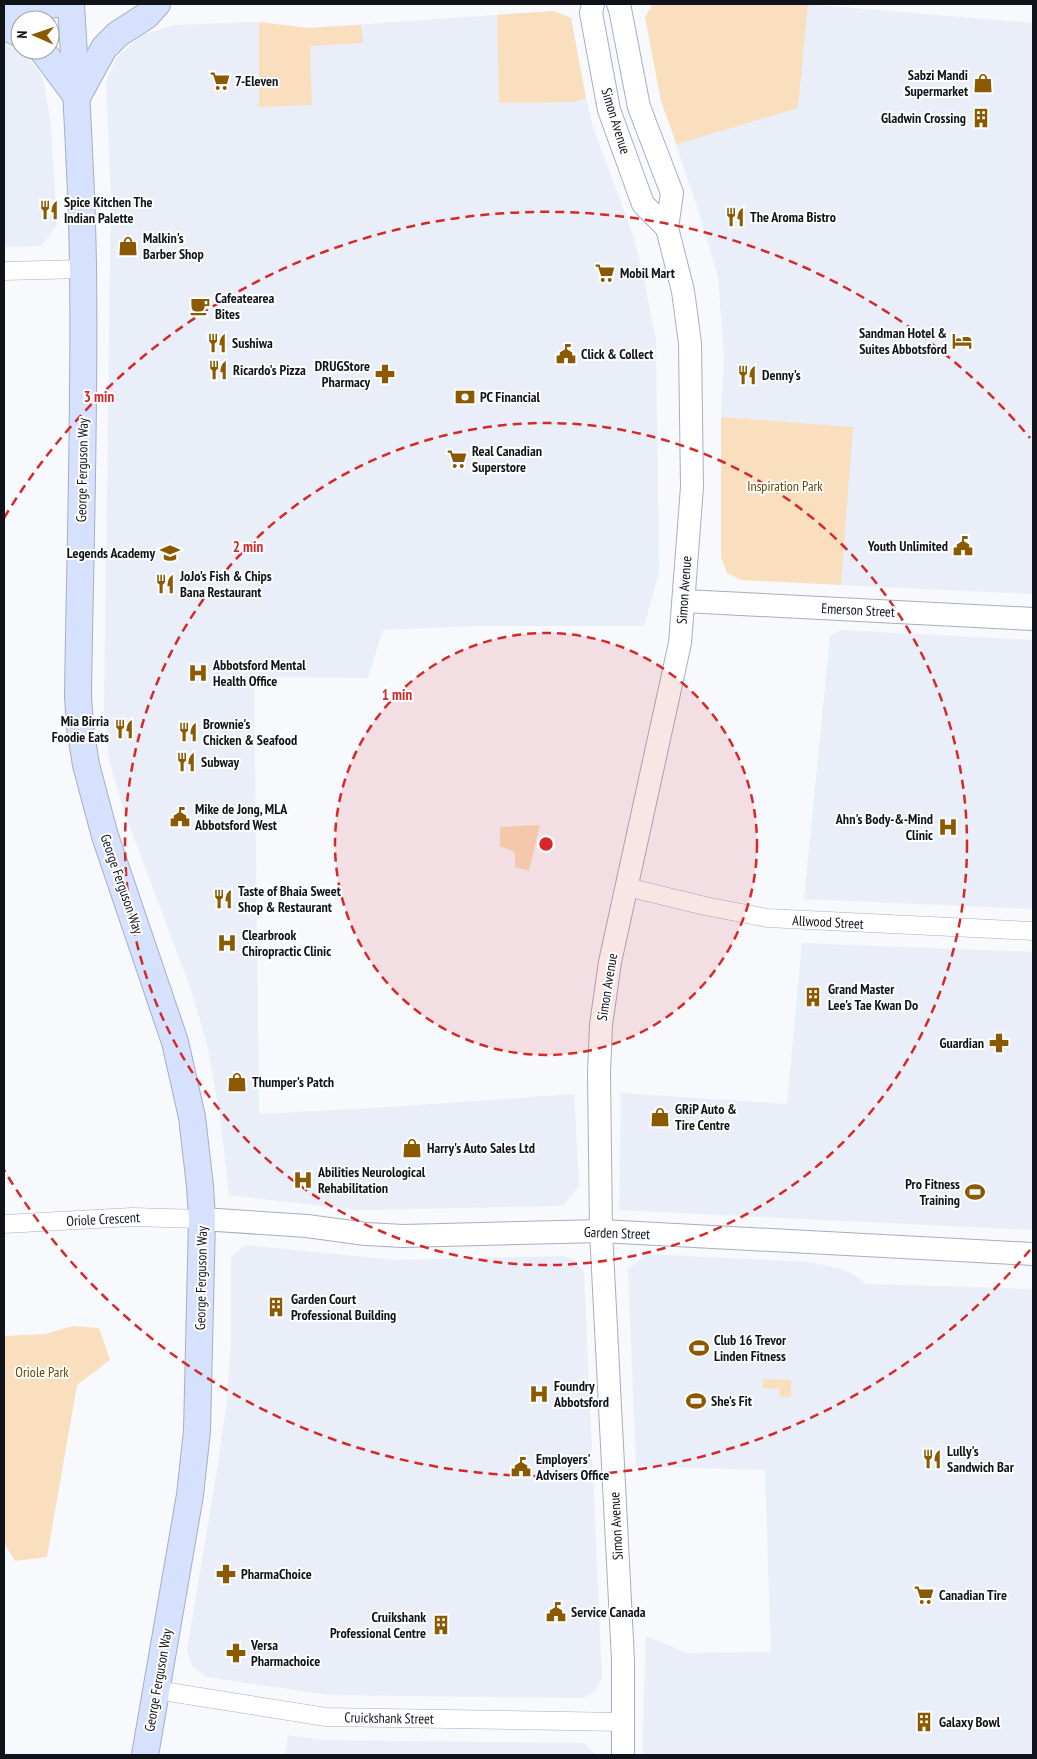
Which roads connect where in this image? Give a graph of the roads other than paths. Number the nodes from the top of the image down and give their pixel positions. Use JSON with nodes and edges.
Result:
{"nodes":[{"id":1,"x":58,"y":4,"type":"edge"},
{"id":2,"x":70,"y":4,"type":"edge"},
{"id":3,"x":157,"y":4,"type":"edge"},
{"id":4,"x":593,"y":4,"type":"edge"},
{"id":5,"x":618,"y":4,"type":"edge"},
{"id":6,"x":4,"y":8,"type":"edge"},
{"id":7,"x":49,"y":60,"type":"edge"},
{"id":8,"x":76,"y":97,"type":"junction"},
{"id":9,"x":667,"y":228,"type":"junction"},
{"id":10,"x":83,"y":269,"type":"junction"},
{"id":11,"x":4,"y":271,"type":"edge"},
{"id":12,"x":684,"y":601,"type":"junction"},
{"id":13,"x":1033,"y":619,"type":"edge"},
{"id":14,"x":626,"y":886,"type":"junction"},
{"id":15,"x":1033,"y":931,"type":"edge"},
{"id":16,"x":202,"y":1219,"type":"junction"},
{"id":17,"x":4,"y":1224,"type":"edge"},
{"id":18,"x":601,"y":1231,"type":"junction"},
{"id":19,"x":1033,"y":1254,"type":"edge"},
{"id":20,"x":156,"y":1690,"type":"junction"},
{"id":21,"x":623,"y":1722,"type":"junction"},
{"id":22,"x":145,"y":1755,"type":"edge"},
{"id":23,"x":623,"y":1755,"type":"edge"}],
"edges":[{"from":1,"to":6,"type":"main road"},
{"from":2,"to":8,"type":"main road","name":"George Ferguson Way"},
{"from":3,"to":8,"type":"main road"},
{"from":4,"to":9,"type":"street","name":"Simon Avenue"},
{"from":5,"to":9,"type":"street","name":"Simon Avenue"},
{"from":7,"to":8,"type":"main road"},
{"from":8,"to":10,"type":"main road","name":"George Ferguson Way"},
{"from":9,"to":12,"type":"street","name":"Simon Avenue"},
{"from":10,"to":11,"type":"street"},
{"from":10,"to":16,"type":"main road","name":"George Ferguson Way"},
{"from":12,"to":13,"type":"street","name":"Emerson Street"},
{"from":12,"to":14,"type":"street","name":"Simon Avenue"},
{"from":14,"to":15,"type":"street","name":"Allwood Street"},
{"from":14,"to":18,"type":"street","name":"Simon Avenue"},
{"from":16,"to":17,"type":"street","name":"Oriole Crescent"},
{"from":16,"to":18,"type":"street","name":"Garden Street"},
{"from":16,"to":20,"type":"main road","name":"George Ferguson Way"},
{"from":18,"to":19,"type":"street","name":"Garden Street"},
{"from":18,"to":21,"type":"street","name":"Simon Avenue"},
{"from":20,"to":21,"type":"street","name":"Cruickshank Street"},
{"from":20,"to":22,"type":"main road","name":"George Ferguson Way"},
{"from":21,"to":23,"type":"street","name":"Simon Avenue"}]}
